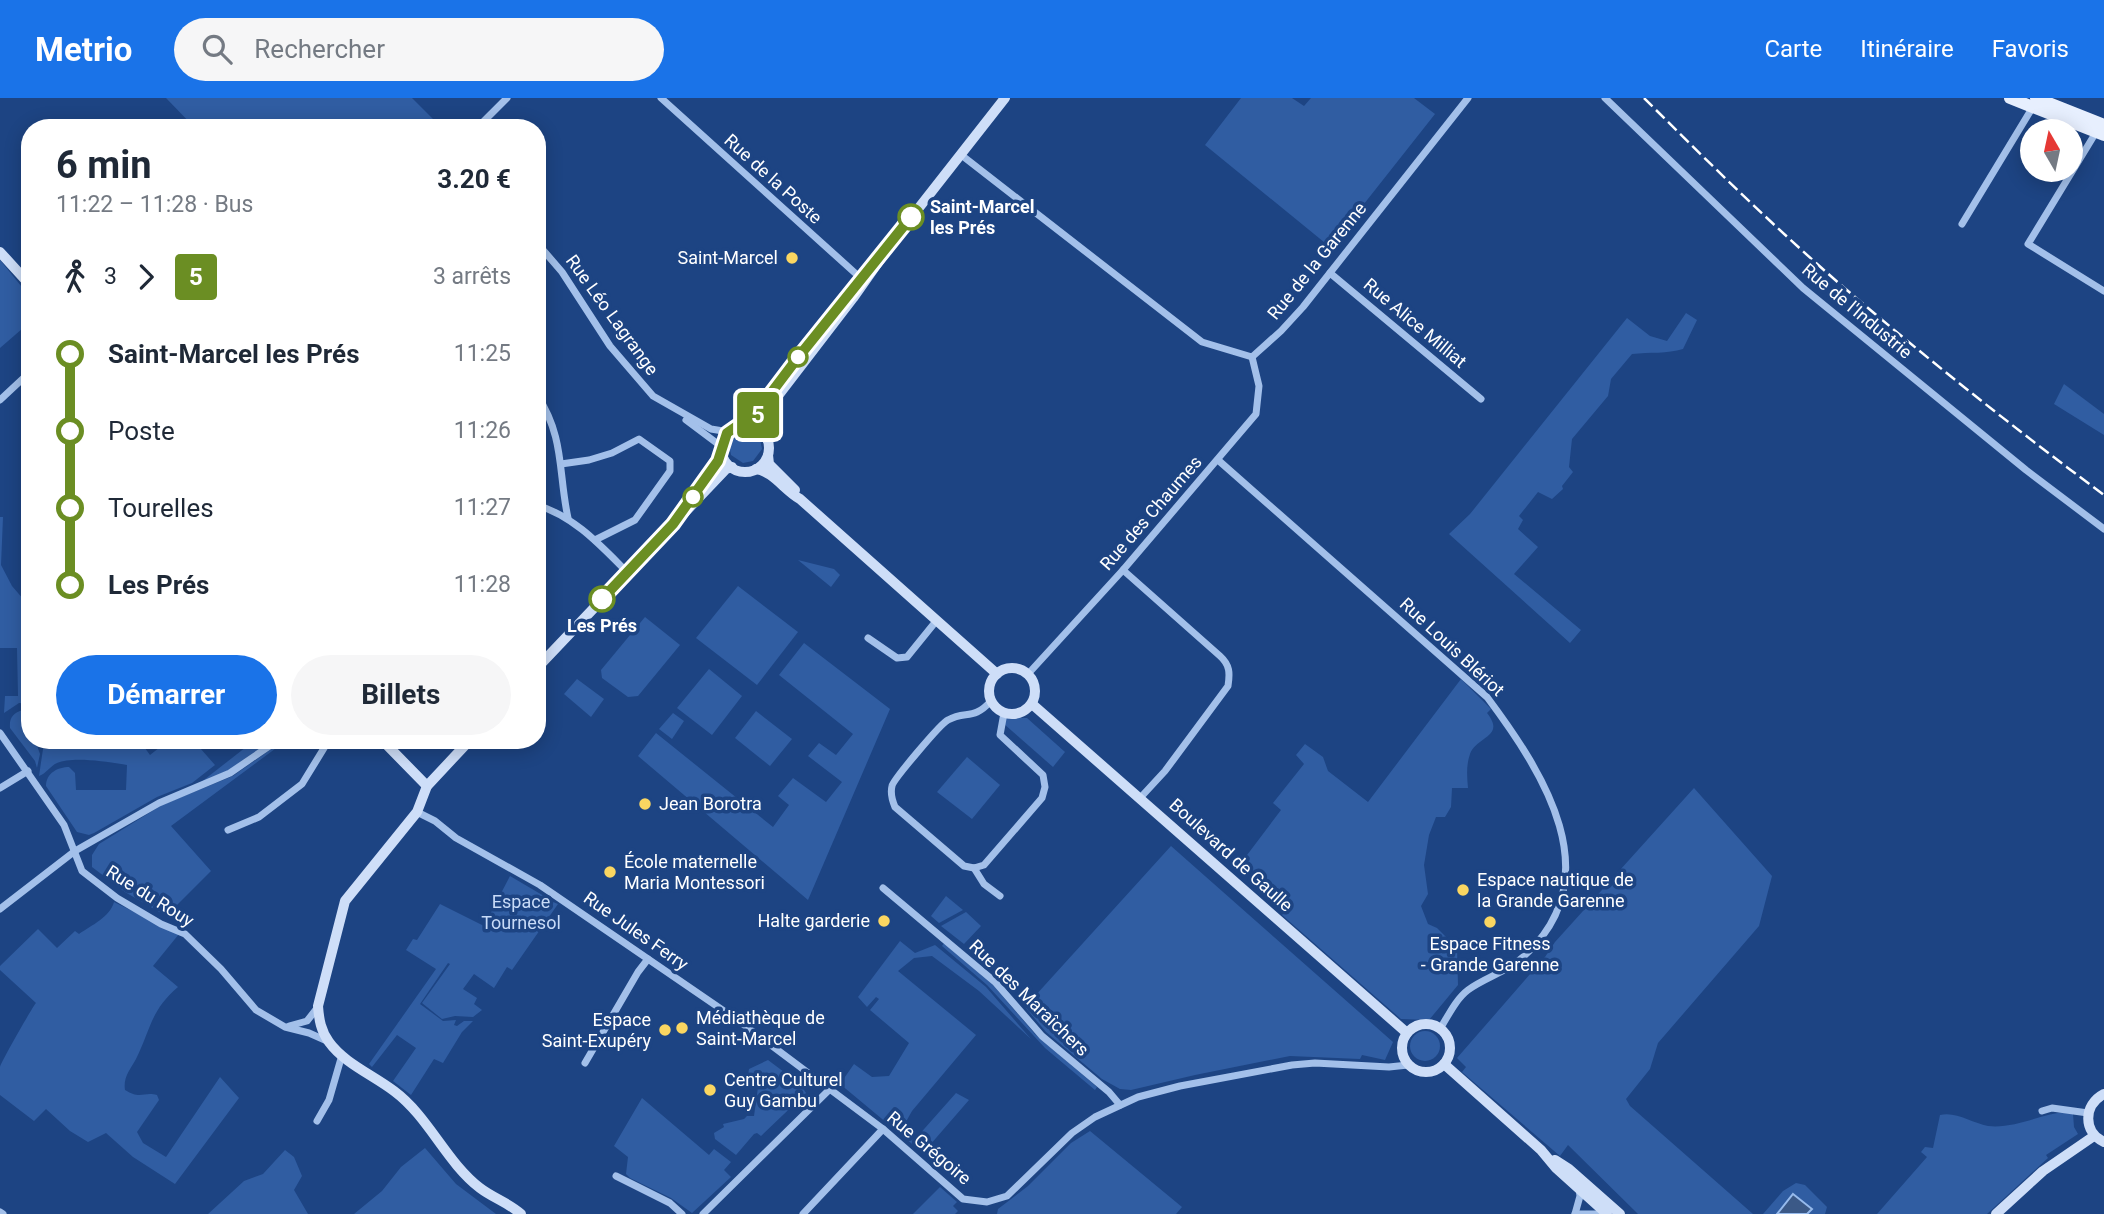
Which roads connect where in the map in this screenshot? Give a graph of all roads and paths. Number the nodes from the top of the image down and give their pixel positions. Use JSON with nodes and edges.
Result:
{"nodes":[{"id":1,"x":507,"y":98,"type":"edge"},
{"id":2,"x":662,"y":98,"type":"edge"},
{"id":3,"x":1005,"y":98,"type":"edge"},
{"id":4,"x":1468,"y":98,"type":"edge"},
{"id":5,"x":1605,"y":98,"type":"edge"},
{"id":6,"x":2010,"y":98,"type":"edge"},
{"id":7,"x":2035,"y":101,"type":"edge"},
{"id":8,"x":486,"y":119,"type":"edge"},
{"id":9,"x":2101,"y":129,"type":"edge"},
{"id":10,"x":960,"y":154,"type":"junction"},
{"id":11,"x":1962,"y":224,"type":"dead end"},
{"id":12,"x":0,"y":252,"type":"edge"},
{"id":13,"x":546,"y":254,"type":"edge"},
{"id":14,"x":1330,"y":272,"type":"junction"},
{"id":15,"x":21,"y":275,"type":"edge"},
{"id":16,"x":862,"y":280,"type":"junction"},
{"id":17,"x":2104,"y":291,"type":"edge"},
{"id":18,"x":1252,"y":356,"type":"junction"},
{"id":19,"x":21,"y":380,"type":"edge"},
{"id":20,"x":1481,"y":399,"type":"dead end"},
{"id":21,"x":0,"y":400,"type":"edge"},
{"id":22,"x":663,"y":402,"type":"junction"},
{"id":23,"x":546,"y":413,"type":"edge"},
{"id":24,"x":750,"y":425,"type":"junction"},
{"id":25,"x":732,"y":429,"type":"junction"},
{"id":26,"x":767,"y":439,"type":"junction"},
{"id":27,"x":722,"y":450,"type":"junction"},
{"id":28,"x":768,"y":455,"type":"junction"},
{"id":29,"x":1218,"y":460,"type":"junction"},
{"id":30,"x":562,"y":464,"type":"junction"},
{"id":31,"x":732,"y":467,"type":"junction"},
{"id":32,"x":756,"y":469,"type":"junction"},
{"id":33,"x":800,"y":499,"type":"junction"},
{"id":34,"x":546,"y":509,"type":"edge"},
{"id":35,"x":568,"y":518,"type":"junction"},
{"id":36,"x":673,"y":524,"type":"junction"},
{"id":37,"x":2104,"y":529,"type":"edge"},
{"id":38,"x":595,"y":540,"type":"junction"},
{"id":39,"x":1122,"y":570,"type":"junction"},
{"id":40,"x":627,"y":572,"type":"junction"},
{"id":41,"x":937,"y":620,"type":"junction"},
{"id":42,"x":868,"y":638,"type":"dead end"},
{"id":43,"x":546,"y":658,"type":"edge"},
{"id":44,"x":996,"y":674,"type":"junction"},
{"id":45,"x":1028,"y":674,"type":"junction"},
{"id":46,"x":991,"y":701,"type":"junction"},
{"id":47,"x":1032,"y":704,"type":"junction"},
{"id":48,"x":1004,"y":713,"type":"junction"},
{"id":49,"x":0,"y":733,"type":"edge"},
{"id":50,"x":265,"y":749,"type":"edge"},
{"id":51,"x":323,"y":749,"type":"edge"},
{"id":52,"x":391,"y":749,"type":"edge"},
{"id":53,"x":462,"y":749,"type":"edge"},
{"id":54,"x":28,"y":771,"type":"junction"},
{"id":55,"x":427,"y":786,"type":"junction"},
{"id":56,"x":0,"y":788,"type":"edge"},
{"id":57,"x":1141,"y":797,"type":"junction"},
{"id":58,"x":417,"y":812,"type":"junction"},
{"id":59,"x":229,"y":830,"type":"dead end"},
{"id":60,"x":75,"y":851,"type":"junction"},
{"id":61,"x":974,"y":868,"type":"junction"},
{"id":62,"x":883,"y":888,"type":"dead end"},
{"id":63,"x":1000,"y":896,"type":"dead end"},
{"id":64,"x":0,"y":909,"type":"edge"},
{"id":65,"x":648,"y":959,"type":"junction"},
{"id":66,"x":318,"y":1006,"type":"junction"},
{"id":67,"x":285,"y":1027,"type":"junction"},
{"id":68,"x":1440,"y":1029,"type":"junction"},
{"id":69,"x":1407,"y":1033,"type":"junction"},
{"id":70,"x":330,"y":1043,"type":"junction"},
{"id":71,"x":342,"y":1055,"type":"junction"},
{"id":72,"x":585,"y":1063,"type":"dead end"},
{"id":73,"x":1444,"y":1064,"type":"junction"},
{"id":74,"x":1408,"y":1065,"type":"junction"},
{"id":75,"x":830,"y":1089,"type":"junction"},
{"id":76,"x":2104,"y":1094,"type":"edge"},
{"id":77,"x":1120,"y":1105,"type":"junction"},
{"id":78,"x":2042,"y":1111,"type":"dead end"},
{"id":79,"x":2088,"y":1113,"type":"junction"},
{"id":80,"x":317,"y":1121,"type":"dead end"},
{"id":81,"x":883,"y":1129,"type":"junction"},
{"id":82,"x":2099,"y":1139,"type":"edge"},
{"id":83,"x":1541,"y":1150,"type":"junction"},
{"id":84,"x":616,"y":1177,"type":"dead end"},
{"id":85,"x":1579,"y":1188,"type":"junction"},
{"id":86,"x":511,"y":1210,"type":"edge"},
{"id":87,"x":521,"y":1214,"type":"edge"},
{"id":88,"x":682,"y":1214,"type":"edge"},
{"id":89,"x":703,"y":1214,"type":"edge"},
{"id":90,"x":803,"y":1214,"type":"edge"},
{"id":91,"x":1575,"y":1214,"type":"edge"},
{"id":92,"x":1607,"y":1214,"type":"edge"},
{"id":93,"x":1620,"y":1214,"type":"edge"},
{"id":94,"x":1996,"y":1214,"type":"edge"}],
"edges":[{"from":1,"to":8,"type":"street"},
{"from":2,"to":16,"type":"street","name":"Rue de la Poste"},
{"from":3,"to":10,"type":"main road"},
{"from":4,"to":14,"type":"street","name":"Rue de la Garenne"},
{"from":5,"to":37,"type":"street","name":"Rue de l'Industrie"},
{"from":6,"to":7,"type":"main road"},
{"from":7,"to":9,"type":"main road"},
{"from":7,"to":11,"type":"street"},
{"from":9,"to":17,"type":"street"},
{"from":10,"to":16,"type":"main road"},
{"from":10,"to":18,"type":"street"},
{"from":12,"to":15,"type":"main road"},
{"from":13,"to":22,"type":"street","name":"Rue Léo Lagrange"},
{"from":14,"to":18,"type":"street","name":"Rue de la Garenne"},
{"from":14,"to":20,"type":"street","name":"Rue Alice Milliat"},
{"from":16,"to":24,"type":"main road"},
{"from":16,"to":26,"type":"main road"},
{"from":18,"to":29,"type":"street","name":"Rue des Chaumes"},
{"from":19,"to":21,"type":"street"},
{"from":22,"to":25,"type":"street","name":"Rue Léo Lagrange"},
{"from":22,"to":27,"type":"street","name":"Rue Léo Lagrange"},
{"from":23,"to":30,"type":"street"},
{"from":24,"to":25,"type":"main road"},
{"from":24,"to":26,"type":"main road"},
{"from":25,"to":27,"type":"main road"},
{"from":26,"to":28,"type":"main road"},
{"from":27,"to":31,"type":"main road"},
{"from":27,"to":36,"type":"main road"},
{"from":28,"to":32,"type":"main road"},
{"from":28,"to":33,"type":"main road"},
{"from":29,"to":39,"type":"street","name":"Rue des Chaumes"},
{"from":29,"to":68,"type":"street","name":"Rue Louis Blériot"},
{"from":30,"to":35,"type":"street"},
{"from":30,"to":38,"type":"street"},
{"from":31,"to":32,"type":"main road"},
{"from":31,"to":36,"type":"main road"},
{"from":32,"to":33,"type":"main road"},
{"from":33,"to":41,"type":"main road"},
{"from":34,"to":35,"type":"street"},
{"from":35,"to":38,"type":"street"},
{"from":36,"to":40,"type":"main road"},
{"from":38,"to":40,"type":"street"},
{"from":39,"to":45,"type":"street","name":"Rue des Chaumes"},
{"from":39,"to":57,"type":"street"},
{"from":40,"to":43,"type":"main road"},
{"from":41,"to":42,"type":"street"},
{"from":41,"to":44,"type":"main road"},
{"from":44,"to":45,"type":"main road"},
{"from":44,"to":46,"type":"main road"},
{"from":45,"to":47,"type":"main road"},
{"from":46,"to":48,"type":"main road"},
{"from":46,"to":61,"type":"street"},
{"from":47,"to":48,"type":"main road"},
{"from":47,"to":57,"type":"main road","name":"Boulevard de Gaulle"},
{"from":48,"to":61,"type":"street"},
{"from":49,"to":54,"type":"street","name":"Rue du Rouy"},
{"from":50,"to":60,"type":"street"},
{"from":51,"to":59,"type":"street"},
{"from":52,"to":55,"type":"main road"},
{"from":53,"to":55,"type":"main road"},
{"from":54,"to":56,"type":"street"},
{"from":54,"to":60,"type":"street","name":"Rue du Rouy"},
{"from":55,"to":58,"type":"main road"},
{"from":57,"to":69,"type":"main road","name":"Boulevard de Gaulle"},
{"from":58,"to":65,"type":"street","name":"Rue Jules Ferry"},
{"from":58,"to":66,"type":"main road"},
{"from":60,"to":64,"type":"street"},
{"from":60,"to":67,"type":"street","name":"Rue du Rouy"},
{"from":61,"to":63,"type":"street"},
{"from":62,"to":77,"type":"street","name":"Rue des Maraîchers"},
{"from":65,"to":72,"type":"street"},
{"from":65,"to":75,"type":"street","name":"Rue Jules Ferry"},
{"from":66,"to":67,"type":"street"},
{"from":66,"to":70,"type":"main road"},
{"from":67,"to":70,"type":"street","name":"Rue du Rouy"},
{"from":68,"to":69,"type":"main road"},
{"from":68,"to":73,"type":"main road"},
{"from":69,"to":74,"type":"main road"},
{"from":70,"to":71,"type":"main road"},
{"from":71,"to":80,"type":"street"},
{"from":71,"to":86,"type":"main road"},
{"from":73,"to":74,"type":"main road"},
{"from":73,"to":83,"type":"main road"},
{"from":74,"to":77,"type":"street","name":"Rue Grégoire"},
{"from":75,"to":81,"type":"street","name":"Rue Grégoire"},
{"from":75,"to":89,"type":"street"},
{"from":76,"to":79,"type":"main road"},
{"from":77,"to":81,"type":"street","name":"Rue Grégoire"},
{"from":78,"to":79,"type":"street"},
{"from":79,"to":82,"type":"main road"},
{"from":81,"to":90,"type":"street"},
{"from":82,"to":94,"type":"main road"},
{"from":83,"to":85,"type":"main road"},
{"from":83,"to":93,"type":"main road"},
{"from":84,"to":88,"type":"street"},
{"from":85,"to":91,"type":"street"},
{"from":85,"to":92,"type":"main road"},
{"from":86,"to":87,"type":"main road"},
{"from":91,"to":92,"type":"street"}]}
